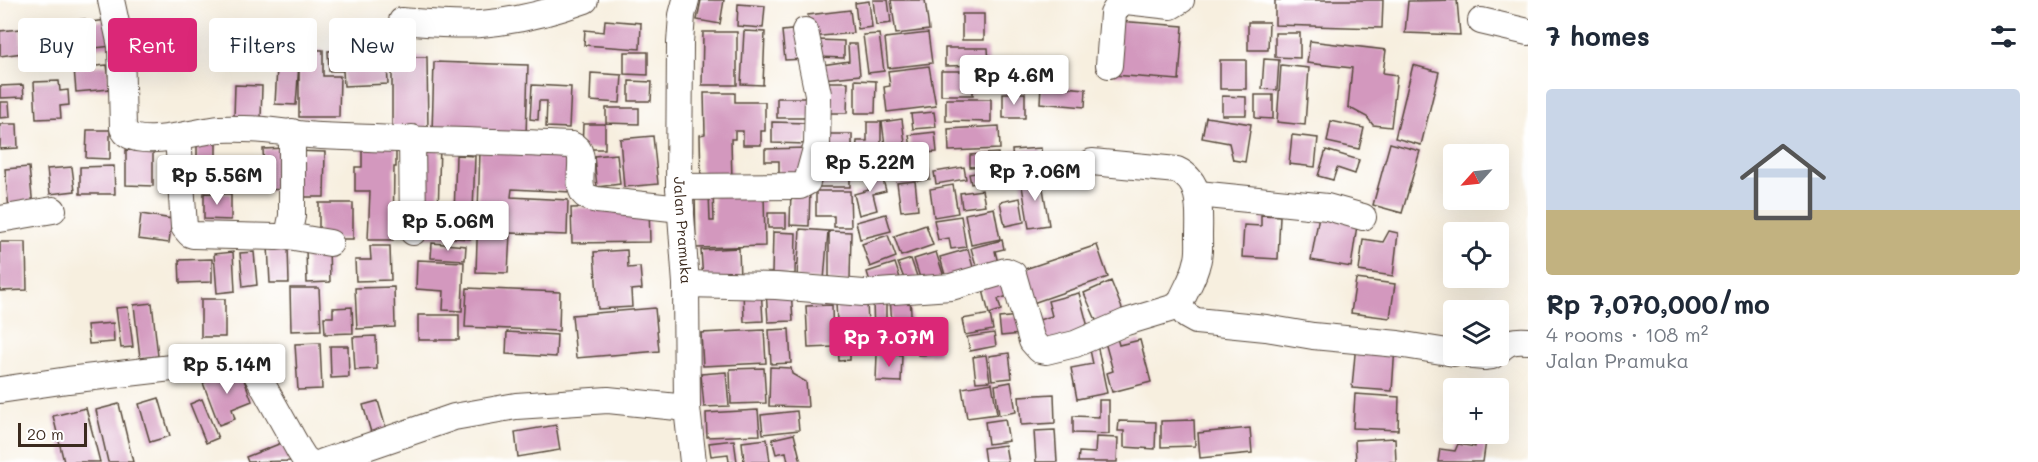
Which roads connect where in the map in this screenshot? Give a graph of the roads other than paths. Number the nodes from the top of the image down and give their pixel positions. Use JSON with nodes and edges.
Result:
{"nodes":[{"id":1,"x":111,"y":0,"type":"edge"},
{"id":2,"x":585,"y":0,"type":"edge"},
{"id":3,"x":686,"y":0,"type":"edge"},
{"id":4,"x":1181,"y":0,"type":"edge"},
{"id":5,"x":1481,"y":21,"type":"dead end"},
{"id":6,"x":416,"y":22,"type":"edge"},
{"id":7,"x":806,"y":31,"type":"dead end"},
{"id":8,"x":1528,"y":32,"type":"edge"},
{"id":9,"x":1109,"y":65,"type":"dead end"},
{"id":10,"x":292,"y":132,"type":"junction"},
{"id":11,"x":178,"y":137,"type":"junction"},
{"id":12,"x":412,"y":138,"type":"junction"},
{"id":13,"x":1092,"y":162,"type":"dead end"},
{"id":14,"x":1198,"y":194,"type":"junction"},
{"id":15,"x":680,"y":198,"type":"junction"},
{"id":16,"x":53,"y":210,"type":"dead end"},
{"id":17,"x":1363,"y":217,"type":"dead end"},
{"id":18,"x":0,"y":219,"type":"edge"},
{"id":19,"x":413,"y":232,"type":"dead end"},
{"id":20,"x":288,"y":236,"type":"junction"},
{"id":21,"x":330,"y":243,"type":"dead end"},
{"id":22,"x":686,"y":284,"type":"junction"},
{"id":23,"x":1179,"y":306,"type":"junction"},
{"id":24,"x":1528,"y":341,"type":"edge"},
{"id":25,"x":1509,"y":342,"type":"edge"},
{"id":26,"x":1443,"y":351,"type":"edge"},
{"id":27,"x":0,"y":390,"type":"edge"},
{"id":28,"x":687,"y":408,"type":"junction"},
{"id":29,"x":309,"y":462,"type":"edge"},
{"id":30,"x":323,"y":462,"type":"edge"},
{"id":31,"x":693,"y":462,"type":"edge"}],
"edges":[{"from":1,"to":11,"type":"street"},
{"from":2,"to":6,"type":"street"},
{"from":3,"to":15,"type":"street","name":"Jalan Pramuka"},
{"from":4,"to":9,"type":"street"},
{"from":5,"to":8,"type":"street"},
{"from":7,"to":15,"type":"street"},
{"from":10,"to":11,"type":"street"},
{"from":10,"to":12,"type":"street"},
{"from":10,"to":20,"type":"street"},
{"from":11,"to":20,"type":"street"},
{"from":12,"to":15,"type":"street"},
{"from":12,"to":19,"type":"street"},
{"from":13,"to":14,"type":"street"},
{"from":14,"to":17,"type":"street"},
{"from":14,"to":23,"type":"street"},
{"from":15,"to":22,"type":"street","name":"Jalan Pramuka"},
{"from":16,"to":18,"type":"street"},
{"from":20,"to":21,"type":"street"},
{"from":22,"to":23,"type":"street"},
{"from":22,"to":28,"type":"street","name":"Jalan Pramuka"},
{"from":23,"to":26,"type":"street"},
{"from":24,"to":25,"type":"street"},
{"from":27,"to":29,"type":"street"},
{"from":28,"to":30,"type":"street"},
{"from":28,"to":31,"type":"street","name":"Jalan Pramuka"}]}
